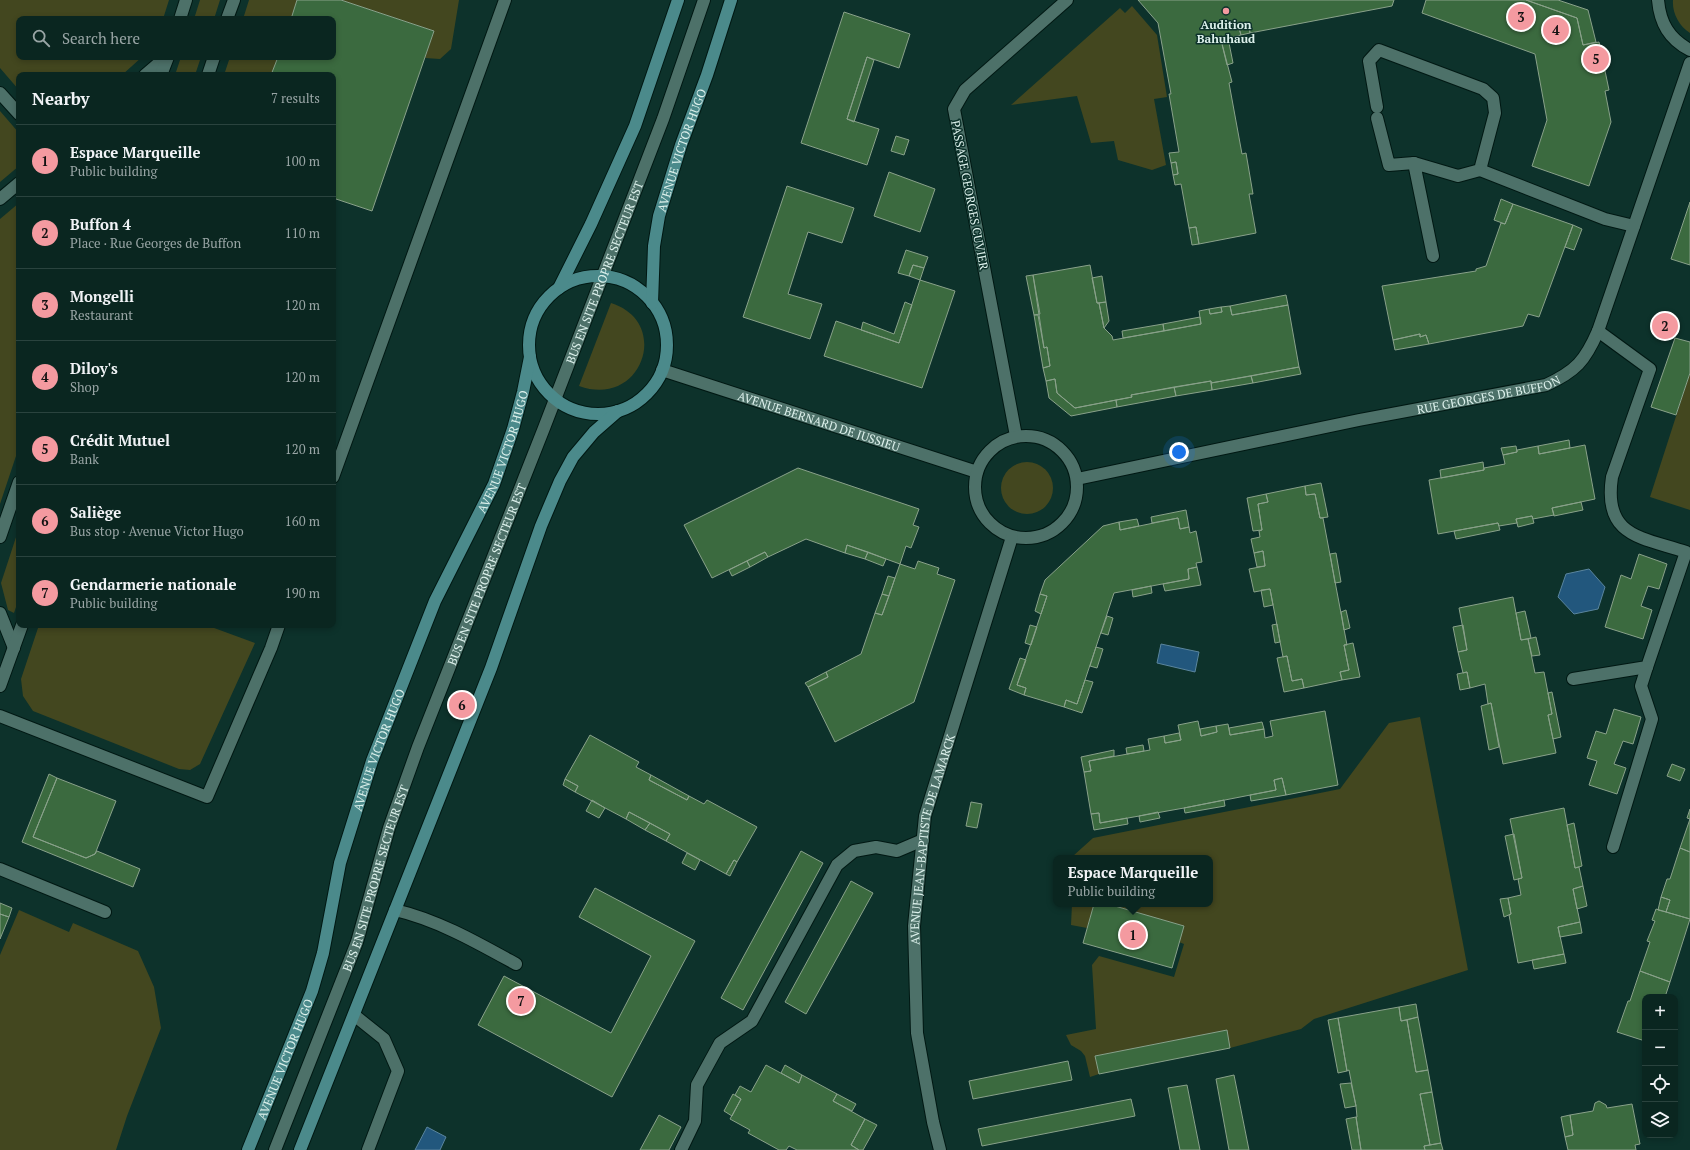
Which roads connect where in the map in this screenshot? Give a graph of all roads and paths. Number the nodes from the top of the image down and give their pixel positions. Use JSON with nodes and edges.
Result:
{"nodes":[{"id":1,"x":186,"y":0,"type":"edge"},
{"id":2,"x":234,"y":0,"type":"edge"},
{"id":3,"x":505,"y":0,"type":"edge"},
{"id":4,"x":678,"y":0,"type":"edge"},
{"id":5,"x":704,"y":0,"type":"edge"},
{"id":6,"x":731,"y":0,"type":"edge"},
{"id":7,"x":1067,"y":0,"type":"edge"},
{"id":8,"x":1658,"y":0,"type":"edge"},
{"id":9,"x":181,"y":16,"type":"edge"},
{"id":10,"x":228,"y":16,"type":"edge"},
{"id":11,"x":1690,"y":50,"type":"edge"},
{"id":12,"x":163,"y":60,"type":"edge"},
{"id":13,"x":166,"y":60,"type":"edge"},
{"id":14,"x":213,"y":60,"type":"edge"},
{"id":15,"x":1690,"y":63,"type":"edge"},
{"id":16,"x":149,"y":72,"type":"edge"},
{"id":17,"x":162,"y":72,"type":"edge"},
{"id":18,"x":209,"y":72,"type":"edge"},
{"id":19,"x":0,"y":93,"type":"edge"},
{"id":20,"x":16,"y":111,"type":"edge"},
{"id":21,"x":1414,"y":163,"type":"junction"},
{"id":22,"x":1480,"y":170,"type":"junction"},
{"id":23,"x":16,"y":186,"type":"edge"},
{"id":24,"x":0,"y":199,"type":"edge"},
{"id":25,"x":1634,"y":226,"type":"junction"},
{"id":26,"x":1433,"y":256,"type":"dead end"},
{"id":27,"x":602,"y":277,"type":"junction"},
{"id":28,"x":559,"y":288,"type":"junction"},
{"id":29,"x":652,"y":304,"type":"junction"},
{"id":30,"x":1598,"y":331,"type":"junction"},
{"id":31,"x":530,"y":357,"type":"junction"},
{"id":32,"x":662,"y":370,"type":"junction"},
{"id":33,"x":555,"y":400,"type":"junction"},
{"id":34,"x":618,"y":411,"type":"junction"},
{"id":35,"x":1016,"y":436,"type":"junction"},
{"id":36,"x":336,"y":468,"type":"edge"},
{"id":37,"x":977,"y":472,"type":"junction"},
{"id":38,"x":1077,"y":479,"type":"junction"},
{"id":39,"x":16,"y":491,"type":"edge"},
{"id":40,"x":1012,"y":537,"type":"junction"},
{"id":41,"x":0,"y":538,"type":"edge"},
{"id":42,"x":0,"y":613,"type":"edge"},
{"id":43,"x":21,"y":628,"type":"edge"},
{"id":44,"x":279,"y":628,"type":"edge"},
{"id":45,"x":14,"y":648,"type":"junction"},
{"id":46,"x":1647,"y":667,"type":"junction"},
{"id":47,"x":1573,"y":679,"type":"dead end"},
{"id":48,"x":0,"y":686,"type":"edge"},
{"id":49,"x":0,"y":716,"type":"edge"},
{"id":50,"x":923,"y":840,"type":"junction"},
{"id":51,"x":1613,"y":847,"type":"dead end"},
{"id":52,"x":0,"y":869,"type":"edge"},
{"id":53,"x":395,"y":910,"type":"junction"},
{"id":54,"x":105,"y":912,"type":"dead end"},
{"id":55,"x":516,"y":964,"type":"dead end"},
{"id":56,"x":354,"y":1015,"type":"junction"},
{"id":57,"x":248,"y":1150,"type":"edge"},
{"id":58,"x":275,"y":1150,"type":"edge"},
{"id":59,"x":300,"y":1150,"type":"edge"},
{"id":60,"x":368,"y":1150,"type":"edge"},
{"id":61,"x":681,"y":1150,"type":"edge"},
{"id":62,"x":940,"y":1150,"type":"edge"}],
"edges":[{"from":1,"to":9,"type":"street"},
{"from":2,"to":10,"type":"street"},
{"from":3,"to":36,"type":"street"},
{"from":4,"to":28,"type":"street"},
{"from":5,"to":27,"type":"street","name":"BUS EN SITE PROPRE SECTEUR EST"},
{"from":6,"to":29,"type":"street","name":"AVENUE VICTOR HUGO"},
{"from":7,"to":35,"type":"street","name":"PASSAGE GEORGES CUVIER"},
{"from":8,"to":11,"type":"street"},
{"from":12,"to":16,"type":"street"},
{"from":13,"to":17,"type":"street"},
{"from":14,"to":18,"type":"street"},
{"from":15,"to":25,"type":"street","name":"RUE GEORGES DE BUFFON"},
{"from":19,"to":20,"type":"street"},
{"from":21,"to":22,"type":"street"},
{"from":21,"to":22,"type":"street"},
{"from":21,"to":26,"type":"street"},
{"from":22,"to":25,"type":"street"},
{"from":23,"to":24,"type":"street"},
{"from":25,"to":30,"type":"street","name":"RUE GEORGES DE BUFFON"},
{"from":27,"to":28,"type":"street"},
{"from":27,"to":29,"type":"street"},
{"from":27,"to":33,"type":"street","name":"BUS EN SITE PROPRE SECTEUR EST"},
{"from":28,"to":31,"type":"street"},
{"from":29,"to":32,"type":"street"},
{"from":30,"to":38,"type":"street","name":"RUE GEORGES DE BUFFON"},
{"from":30,"to":46,"type":"street"},
{"from":31,"to":33,"type":"street"},
{"from":31,"to":57,"type":"street","name":"AVENUE VICTOR HUGO"},
{"from":32,"to":34,"type":"street"},
{"from":32,"to":37,"type":"street","name":"AVENUE BERNARD DE JUSSIEU"},
{"from":33,"to":34,"type":"street"},
{"from":33,"to":58,"type":"street","name":"BUS EN SITE PROPRE SECTEUR EST"},
{"from":34,"to":53,"type":"street"},
{"from":35,"to":37,"type":"street"},
{"from":35,"to":38,"type":"street"},
{"from":37,"to":40,"type":"street"},
{"from":38,"to":40,"type":"street"},
{"from":39,"to":41,"type":"street"},
{"from":40,"to":50,"type":"street","name":"AVENUE JEAN-BAPTISTE DE LAMARCK"},
{"from":42,"to":45,"type":"street"},
{"from":43,"to":45,"type":"street"},
{"from":44,"to":49,"type":"street"},
{"from":45,"to":48,"type":"street"},
{"from":46,"to":47,"type":"street"},
{"from":46,"to":51,"type":"street"},
{"from":50,"to":61,"type":"street"},
{"from":50,"to":62,"type":"street","name":"AVENUE JEAN-BAPTISTE DE LAMARCK"},
{"from":52,"to":54,"type":"street"},
{"from":53,"to":55,"type":"street"},
{"from":53,"to":56,"type":"street"},
{"from":56,"to":59,"type":"street"},
{"from":56,"to":60,"type":"street"}]}
